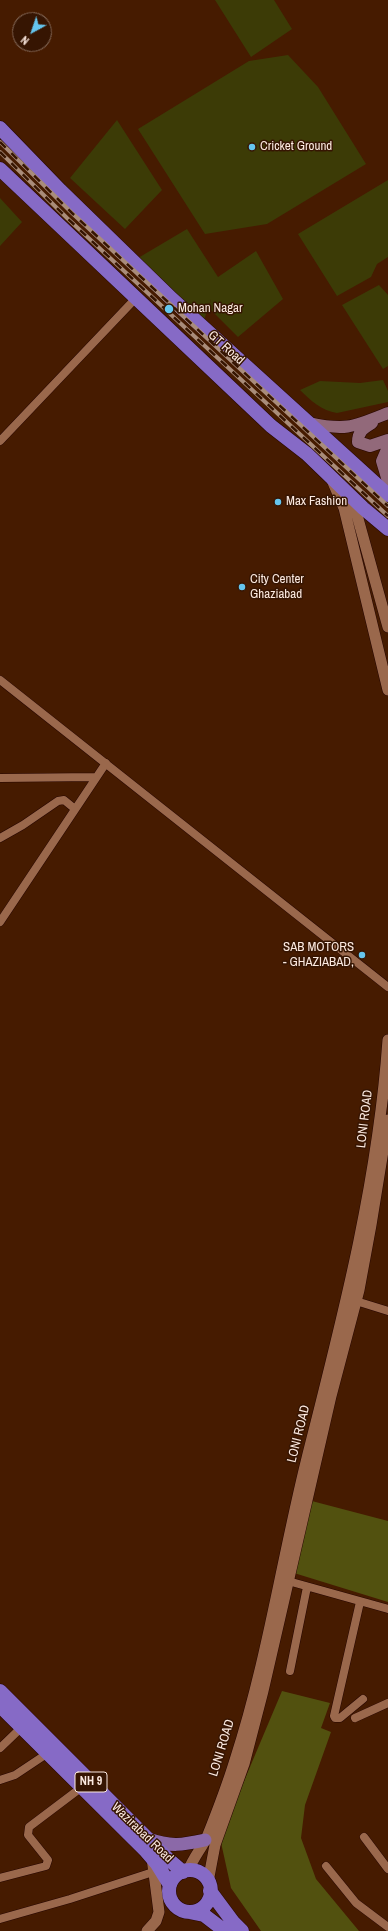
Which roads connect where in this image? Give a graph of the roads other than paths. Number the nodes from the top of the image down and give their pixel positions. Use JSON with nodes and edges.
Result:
{"nodes":[{"id":1,"x":0,"y":128,"type":"edge"},
{"id":2,"x":0,"y":169,"type":"edge"},
{"id":3,"x":6,"y":183,"type":"edge"},
{"id":4,"x":135,"y":299,"type":"junction"},
{"id":5,"x":388,"y":413,"type":"edge"},
{"id":6,"x":308,"y":423,"type":"junction"},
{"id":7,"x":388,"y":440,"type":"edge"},
{"id":8,"x":0,"y":441,"type":"edge"},
{"id":9,"x":388,"y":447,"type":"edge"},
{"id":10,"x":329,"y":474,"type":"junction"},
{"id":11,"x":388,"y":481,"type":"edge"},
{"id":12,"x":388,"y":495,"type":"edge"},
{"id":13,"x":352,"y":496,"type":"junction"},
{"id":14,"x":388,"y":529,"type":"edge"},
{"id":15,"x":388,"y":627,"type":"edge"},
{"id":16,"x":0,"y":680,"type":"edge"},
{"id":17,"x":388,"y":690,"type":"edge"},
{"id":18,"x":106,"y":763,"type":"junction"},
{"id":19,"x":96,"y":777,"type":"junction"},
{"id":20,"x":0,"y":778,"type":"edge"},
{"id":21,"x":75,"y":809,"type":"junction"},
{"id":22,"x":0,"y":838,"type":"edge"},
{"id":23,"x":2,"y":916,"type":"edge"},
{"id":24,"x":388,"y":987,"type":"edge"},
{"id":25,"x":388,"y":1040,"type":"edge"},
{"id":26,"x":388,"y":1120,"type":"edge"},
{"id":27,"x":356,"y":1301,"type":"junction"},
{"id":28,"x":388,"y":1311,"type":"edge"},
{"id":29,"x":288,"y":1581,"type":"junction"},
{"id":30,"x":307,"y":1587,"type":"junction"},
{"id":31,"x":360,"y":1602,"type":"junction"},
{"id":32,"x":388,"y":1610,"type":"edge"},
{"id":33,"x":290,"y":1671,"type":"dead end"},
{"id":34,"x":0,"y":1691,"type":"edge"},
{"id":35,"x":363,"y":1698,"type":"dead end"},
{"id":36,"x":256,"y":1699,"type":"junction"},
{"id":37,"x":388,"y":1703,"type":"edge"},
{"id":38,"x":0,"y":1706,"type":"edge"},
{"id":39,"x":355,"y":1718,"type":"dead end"},
{"id":40,"x":25,"y":1724,"type":"junction"},
{"id":41,"x":0,"y":1748,"type":"edge"},
{"id":42,"x":48,"y":1753,"type":"junction"},
{"id":43,"x":0,"y":1780,"type":"edge"},
{"id":44,"x":82,"y":1788,"type":"junction"},
{"id":45,"x":364,"y":1837,"type":"dead end"},
{"id":46,"x":210,"y":1838,"type":"junction"},
{"id":47,"x":148,"y":1840,"type":"junction"},
{"id":48,"x":153,"y":1865,"type":"junction"},
{"id":49,"x":326,"y":1866,"type":"dead end"},
{"id":50,"x":388,"y":1869,"type":"edge"},
{"id":51,"x":185,"y":1871,"type":"junction"},
{"id":52,"x":0,"y":1878,"type":"edge"},
{"id":53,"x":170,"y":1885,"type":"junction"},
{"id":54,"x":209,"y":1886,"type":"junction"},
{"id":55,"x":189,"y":1912,"type":"junction"},
{"id":56,"x":0,"y":1919,"type":"edge"},
{"id":57,"x":388,"y":1927,"type":"edge"},
{"id":58,"x":147,"y":1931,"type":"edge"},
{"id":59,"x":225,"y":1931,"type":"edge"},
{"id":60,"x":242,"y":1931,"type":"edge"}],
"edges":[{"from":1,"to":6,"type":"highway","name":"GT Road"},
{"from":2,"to":3,"type":"highway","name":"GT Road"},
{"from":3,"to":4,"type":"highway","name":"GT Road"},
{"from":4,"to":8,"type":"street"},
{"from":4,"to":10,"type":"highway","name":"GT Road"},
{"from":5,"to":6,"type":"main road"},
{"from":5,"to":7,"type":"main road"},
{"from":6,"to":12,"type":"highway","name":"GT Road"},
{"from":9,"to":11,"type":"main road"},
{"from":10,"to":13,"type":"highway","name":"GT Road"},
{"from":10,"to":17,"type":"street"},
{"from":13,"to":14,"type":"highway","name":"GT Road"},
{"from":13,"to":15,"type":"street"},
{"from":16,"to":18,"type":"street"},
{"from":18,"to":19,"type":"street"},
{"from":18,"to":24,"type":"street"},
{"from":19,"to":20,"type":"street"},
{"from":19,"to":21,"type":"street"},
{"from":21,"to":22,"type":"street"},
{"from":21,"to":23,"type":"street"},
{"from":25,"to":36,"type":"street","name":"LONI ROAD"},
{"from":26,"to":27,"type":"street","name":"LONI ROAD"},
{"from":27,"to":28,"type":"street"},
{"from":27,"to":29,"type":"street","name":"LONI ROAD"},
{"from":29,"to":30,"type":"street"},
{"from":29,"to":36,"type":"street","name":"LONI ROAD"},
{"from":30,"to":31,"type":"street"},
{"from":30,"to":33,"type":"street"},
{"from":31,"to":32,"type":"street"},
{"from":31,"to":35,"type":"street"},
{"from":34,"to":40,"type":"highway","name":"Wazirabad Road","number":"NH 9"},
{"from":36,"to":46,"type":"street","name":"LONI ROAD"},
{"from":36,"to":46,"type":"street","name":"LONI ROAD"},
{"from":37,"to":39,"type":"street"},
{"from":38,"to":40,"type":"highway","name":"Wazirabad Road","number":"NH 9"},
{"from":40,"to":41,"type":"street"},
{"from":40,"to":42,"type":"highway","name":"Wazirabad Road","number":"NH 9"},
{"from":40,"to":47,"type":"highway","name":"Wazirabad Road","number":"NH 9"},
{"from":42,"to":43,"type":"street"},
{"from":42,"to":44,"type":"highway","name":"Wazirabad Road","number":"NH 9"},
{"from":44,"to":48,"type":"highway","name":"Wazirabad Road","number":"NH 9"},
{"from":44,"to":52,"type":"street"},
{"from":45,"to":50,"type":"street"},
{"from":46,"to":47,"type":"main road"},
{"from":46,"to":51,"type":"street"},
{"from":46,"to":54,"type":"street"},
{"from":47,"to":51,"type":"highway","name":"Wazirabad Road","number":"NH 9"},
{"from":48,"to":53,"type":"highway","name":"Wazirabad Road","number":"NH 9"},
{"from":48,"to":56,"type":"street"},
{"from":48,"to":58,"type":"street"},
{"from":49,"to":57,"type":"street"},
{"from":51,"to":53,"type":"highway"},
{"from":51,"to":54,"type":"highway"},
{"from":53,"to":55,"type":"highway"},
{"from":54,"to":55,"type":"highway"},
{"from":54,"to":60,"type":"highway"},
{"from":55,"to":59,"type":"highway"}]}
